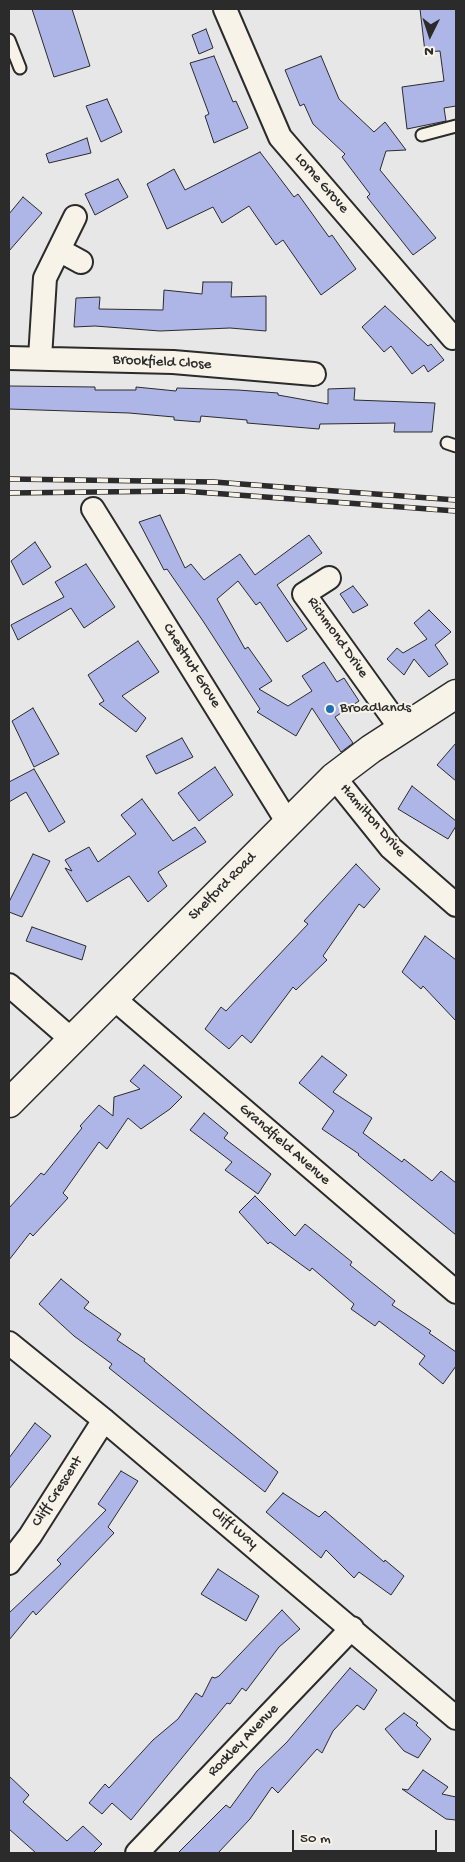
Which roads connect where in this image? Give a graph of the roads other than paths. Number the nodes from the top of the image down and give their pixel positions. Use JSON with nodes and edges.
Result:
{"nodes":[{"id":1,"x":225,"y":9,"type":"edge"},
{"id":2,"x":9,"y":40,"type":"edge"},
{"id":3,"x":20,"y":68,"type":"dead end"},
{"id":4,"x":456,"y":126,"type":"edge"},
{"id":5,"x":422,"y":135,"type":"dead end"},
{"id":6,"x":75,"y":217,"type":"dead end"},
{"id":7,"x":59,"y":250,"type":"junction"},
{"id":8,"x":82,"y":262,"type":"dead end"},
{"id":9,"x":453,"y":338,"type":"dead end"},
{"id":10,"x":9,"y":358,"type":"edge"},
{"id":11,"x":40,"y":358,"type":"junction"},
{"id":12,"x":314,"y":374,"type":"dead end"},
{"id":13,"x":93,"y":509,"type":"dead end"},
{"id":14,"x":329,"y":578,"type":"dead end"},
{"id":15,"x":456,"y":694,"type":"edge"},
{"id":16,"x":401,"y":729,"type":"junction"},
{"id":17,"x":334,"y":777,"type":"junction"},
{"id":18,"x":288,"y":823,"type":"junction"},
{"id":19,"x":456,"y":905,"type":"edge"},
{"id":20,"x":9,"y":985,"type":"edge"},
{"id":21,"x":112,"y":997,"type":"junction"},
{"id":22,"x":71,"y":1039,"type":"junction"},
{"id":23,"x":9,"y":1103,"type":"edge"},
{"id":24,"x":456,"y":1292,"type":"edge"},
{"id":25,"x":9,"y":1343,"type":"edge"},
{"id":26,"x":104,"y":1420,"type":"junction"},
{"id":27,"x":9,"y":1563,"type":"edge"},
{"id":28,"x":352,"y":1628,"type":"junction"},
{"id":29,"x":456,"y":1718,"type":"edge"},
{"id":30,"x":137,"y":1853,"type":"edge"}],
"edges":[{"from":1,"to":9,"type":"street","name":"Lorne Grove"},
{"from":2,"to":3,"type":"lane"},
{"from":4,"to":5,"type":"lane"},
{"from":6,"to":7,"type":"street"},
{"from":7,"to":8,"type":"street"},
{"from":7,"to":11,"type":"street"},
{"from":10,"to":11,"type":"street","name":"Brookfield Close"},
{"from":11,"to":12,"type":"street","name":"Brookfield Close"},
{"from":13,"to":18,"type":"street","name":"Chestnut Grove"},
{"from":14,"to":16,"type":"street","name":"Richmond Drive"},
{"from":15,"to":16,"type":"street","name":"Shelford Road"},
{"from":16,"to":17,"type":"street","name":"Shelford Road"},
{"from":17,"to":18,"type":"street","name":"Shelford Road"},
{"from":17,"to":19,"type":"street","name":"Hamilton Drive"},
{"from":18,"to":21,"type":"street","name":"Shelford Road"},
{"from":20,"to":22,"type":"street"},
{"from":21,"to":22,"type":"street","name":"Shelford Road"},
{"from":21,"to":24,"type":"street","name":"Grandfield Avenue"},
{"from":22,"to":23,"type":"street","name":"Shelford Road"},
{"from":25,"to":26,"type":"street","name":"Cliff Way"},
{"from":26,"to":27,"type":"street","name":"Cliff Crescent"},
{"from":26,"to":28,"type":"street","name":"Cliff Way"},
{"from":28,"to":29,"type":"street","name":"Cliff Way"},
{"from":28,"to":30,"type":"street","name":"Rockley Avenue"}]}
